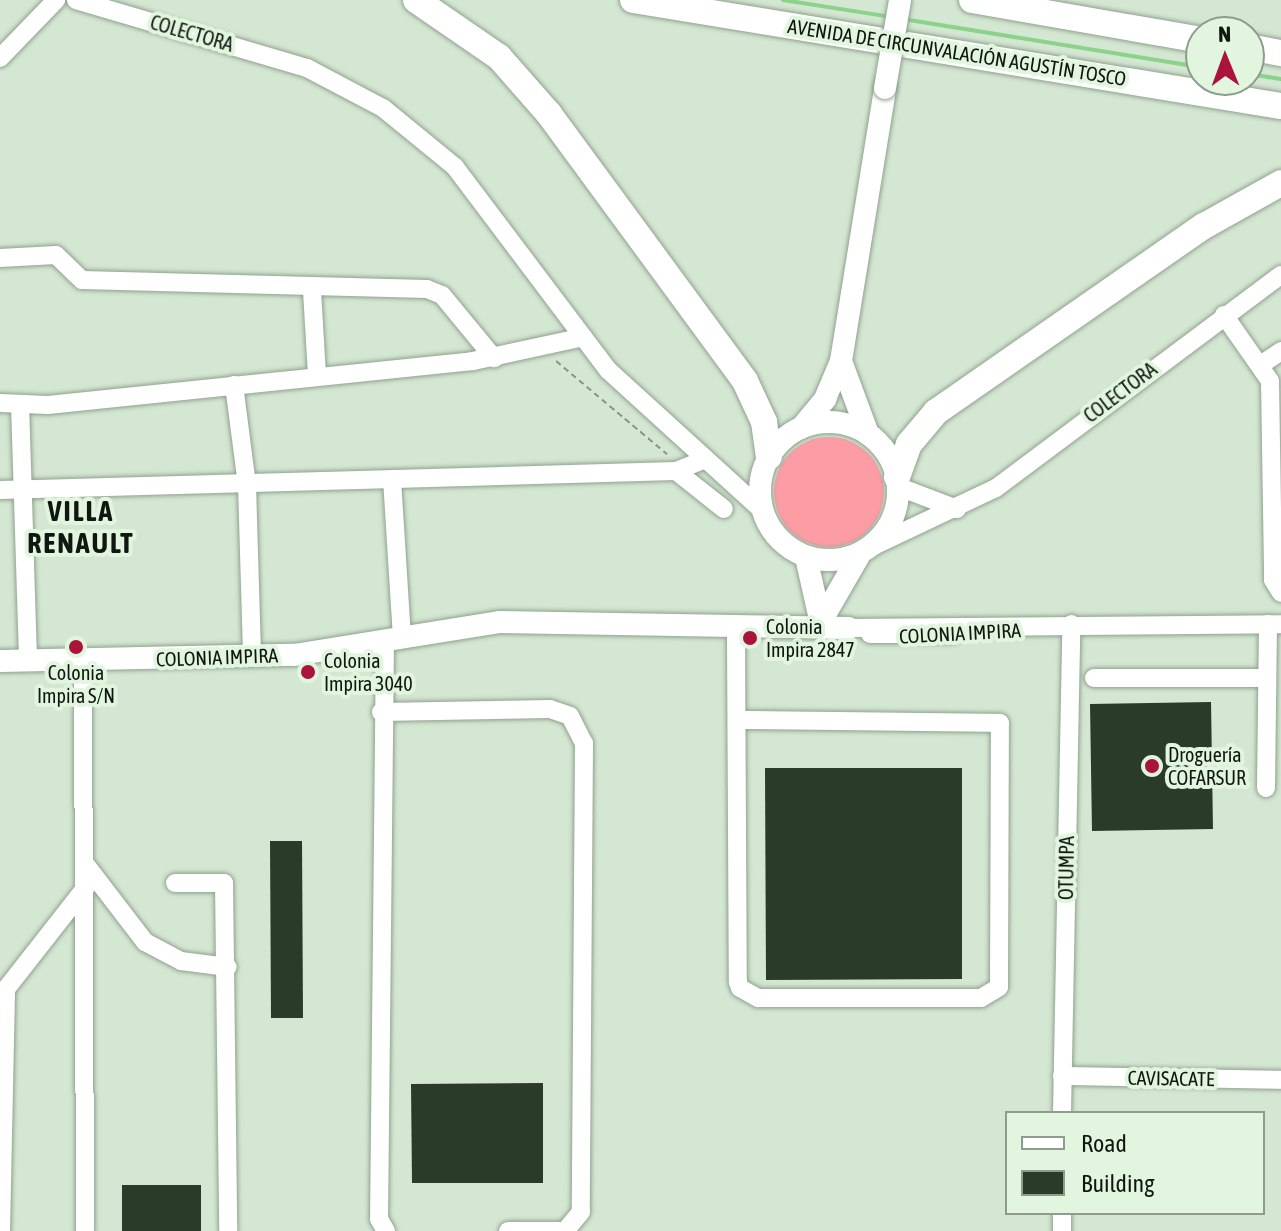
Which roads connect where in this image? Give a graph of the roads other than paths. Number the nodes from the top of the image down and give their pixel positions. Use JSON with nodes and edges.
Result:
{"nodes":[{"id":1,"x":56,"y":0,"type":"edge"},
{"id":2,"x":76,"y":0,"type":"edge"},
{"id":3,"x":416,"y":0,"type":"edge"},
{"id":4,"x":633,"y":0,"type":"edge"},
{"id":5,"x":900,"y":0,"type":"edge"},
{"id":6,"x":972,"y":0,"type":"edge"},
{"id":7,"x":1185,"y":37,"type":"edge"},
{"id":8,"x":0,"y":58,"type":"edge"},
{"id":9,"x":1281,"y":106,"type":"edge"},
{"id":10,"x":1281,"y":183,"type":"edge"},
{"id":11,"x":0,"y":258,"type":"edge"},
{"id":12,"x":1281,"y":275,"type":"edge"},
{"id":13,"x":312,"y":291,"type":"junction"},
{"id":14,"x":1224,"y":315,"type":"junction"},
{"id":15,"x":579,"y":338,"type":"junction"},
{"id":16,"x":1281,"y":351,"type":"edge"},
{"id":17,"x":494,"y":358,"type":"junction"},
{"id":18,"x":841,"y":361,"type":"junction"},
{"id":19,"x":1262,"y":364,"type":"junction"},
{"id":20,"x":317,"y":375,"type":"junction"},
{"id":21,"x":234,"y":385,"type":"junction"},
{"id":22,"x":0,"y":403,"type":"edge"},
{"id":23,"x":20,"y":404,"type":"junction"},
{"id":24,"x":801,"y":428,"type":"junction"},
{"id":25,"x":868,"y":434,"type":"junction"},
{"id":26,"x":769,"y":457,"type":"junction"},
{"id":27,"x":706,"y":459,"type":"junction"},
{"id":28,"x":676,"y":471,"type":"junction"},
{"id":29,"x":392,"y":479,"type":"junction"},
{"id":30,"x":898,"y":482,"type":"junction"},
{"id":31,"x":247,"y":485,"type":"junction"},
{"id":32,"x":0,"y":490,"type":"edge"},
{"id":33,"x":26,"y":490,"type":"junction"},
{"id":34,"x":724,"y":509,"type":"dead end"},
{"id":35,"x":762,"y":510,"type":"junction"},
{"id":36,"x":960,"y":510,"type":"junction"},
{"id":37,"x":865,"y":551,"type":"junction"},
{"id":38,"x":806,"y":557,"type":"junction"},
{"id":39,"x":1281,"y":593,"type":"edge"},
{"id":40,"x":1071,"y":624,"type":"junction"},
{"id":41,"x":1274,"y":624,"type":"edge"},
{"id":42,"x":818,"y":625,"type":"junction"},
{"id":43,"x":849,"y":628,"type":"joint"},
{"id":44,"x":432,"y":632,"type":"junction"},
{"id":45,"x":736,"y":637,"type":"junction"},
{"id":46,"x":393,"y":638,"type":"junction"},
{"id":47,"x":252,"y":657,"type":"junction"},
{"id":48,"x":0,"y":661,"type":"edge"},
{"id":49,"x":28,"y":661,"type":"junction"},
{"id":50,"x":83,"y":661,"type":"junction"},
{"id":51,"x":1094,"y":678,"type":"dead end"},
{"id":52,"x":1267,"y":678,"type":"junction"},
{"id":53,"x":381,"y":712,"type":"junction"},
{"id":54,"x":737,"y":720,"type":"junction"},
{"id":55,"x":1266,"y":788,"type":"dead end"},
{"id":56,"x":86,"y":865,"type":"junction"},
{"id":57,"x":175,"y":883,"type":"dead end"},
{"id":58,"x":86,"y":887,"type":"junction"},
{"id":59,"x":228,"y":967,"type":"junction"},
{"id":60,"x":1062,"y":1076,"type":"junction"},
{"id":61,"x":1281,"y":1080,"type":"edge"},
{"id":62,"x":1062,"y":1111,"type":"edge"},
{"id":63,"x":1,"y":1231,"type":"edge"},
{"id":64,"x":85,"y":1231,"type":"edge"},
{"id":65,"x":228,"y":1231,"type":"edge"},
{"id":66,"x":386,"y":1231,"type":"edge"},
{"id":67,"x":508,"y":1231,"type":"edge"}],
"edges":[{"from":1,"to":8,"type":"street"},
{"from":2,"to":15,"type":"street","name":"COLECTORA"},
{"from":3,"to":26,"type":"highway"},
{"from":4,"to":9,"type":"highway","name":"AVENIDA DE CIRCUNVALACIÓN AGUSTÍN TOSCO"},
{"from":5,"to":18,"type":"main road","bridge":true},
{"from":6,"to":7,"type":"highway"},
{"from":10,"to":30,"type":"highway"},
{"from":11,"to":13,"type":"street"},
{"from":12,"to":14,"type":"street","name":"COLECTORA"},
{"from":13,"to":17,"type":"street"},
{"from":13,"to":20,"type":"street"},
{"from":14,"to":19,"type":"street"},
{"from":14,"to":36,"type":"street","name":"COLECTORA"},
{"from":15,"to":17,"type":"street"},
{"from":15,"to":27,"type":"street","name":"COLECTORA"},
{"from":16,"to":19,"type":"street"},
{"from":17,"to":20,"type":"street"},
{"from":18,"to":24,"type":"main road"},
{"from":18,"to":25,"type":"main road"},
{"from":19,"to":39,"type":"street"},
{"from":20,"to":21,"type":"street"},
{"from":21,"to":23,"type":"street"},
{"from":21,"to":31,"type":"street"},
{"from":22,"to":23,"type":"street"},
{"from":23,"to":33,"type":"street"},
{"from":24,"to":25,"type":"main road"},
{"from":24,"to":26,"type":"main road"},
{"from":25,"to":30,"type":"main road"},
{"from":26,"to":35,"type":"main road"},
{"from":27,"to":28,"type":"street"},
{"from":27,"to":35,"type":"street","name":"COLECTORA"},
{"from":28,"to":29,"type":"street"},
{"from":28,"to":34,"type":"street"},
{"from":29,"to":31,"type":"street"},
{"from":29,"to":46,"type":"street"},
{"from":30,"to":36,"type":"street"},
{"from":30,"to":37,"type":"main road"},
{"from":31,"to":33,"type":"street"},
{"from":31,"to":47,"type":"street"},
{"from":32,"to":33,"type":"street"},
{"from":33,"to":49,"type":"street"},
{"from":35,"to":38,"type":"main road"},
{"from":36,"to":37,"type":"street","name":"COLECTORA"},
{"from":37,"to":38,"type":"main road"},
{"from":37,"to":42,"type":"main road"},
{"from":38,"to":42,"type":"main road"},
{"from":40,"to":41,"type":"street","name":"COLONIA IMPIRA"},
{"from":40,"to":43,"type":"street","name":"COLONIA IMPIRA"},
{"from":40,"to":60,"type":"street","name":"OTUMPA"},
{"from":41,"to":52,"type":"street"},
{"from":42,"to":43,"type":"main road","name":"COLONIA IMPIRA"},
{"from":42,"to":44,"type":"main road","name":"COLONIA IMPIRA"},
{"from":42,"to":45,"type":"main road","name":"COLONIA IMPIRA"},
{"from":44,"to":45,"type":"main road","name":"COLONIA IMPIRA"},
{"from":44,"to":46,"type":"main road","name":"COLONIA IMPIRA"},
{"from":45,"to":54,"type":"street"},
{"from":46,"to":47,"type":"main road","name":"COLONIA IMPIRA"},
{"from":46,"to":53,"type":"street"},
{"from":47,"to":50,"type":"main road","name":"COLONIA IMPIRA"},
{"from":48,"to":49,"type":"main road","name":"COLONIA IMPIRA"},
{"from":49,"to":50,"type":"main road","name":"COLONIA IMPIRA"},
{"from":50,"to":56,"type":"street"},
{"from":51,"to":52,"type":"street"},
{"from":52,"to":55,"type":"street"},
{"from":53,"to":66,"type":"street"},
{"from":53,"to":67,"type":"street"},
{"from":54,"to":54,"type":"street"},
{"from":56,"to":58,"type":"street"},
{"from":56,"to":59,"type":"street"},
{"from":57,"to":59,"type":"street"},
{"from":58,"to":63,"type":"street"},
{"from":58,"to":64,"type":"street"},
{"from":59,"to":65,"type":"street"},
{"from":60,"to":61,"type":"street","name":"CAVISACATE"},
{"from":60,"to":62,"type":"street","name":"OTUMPA"}]}
